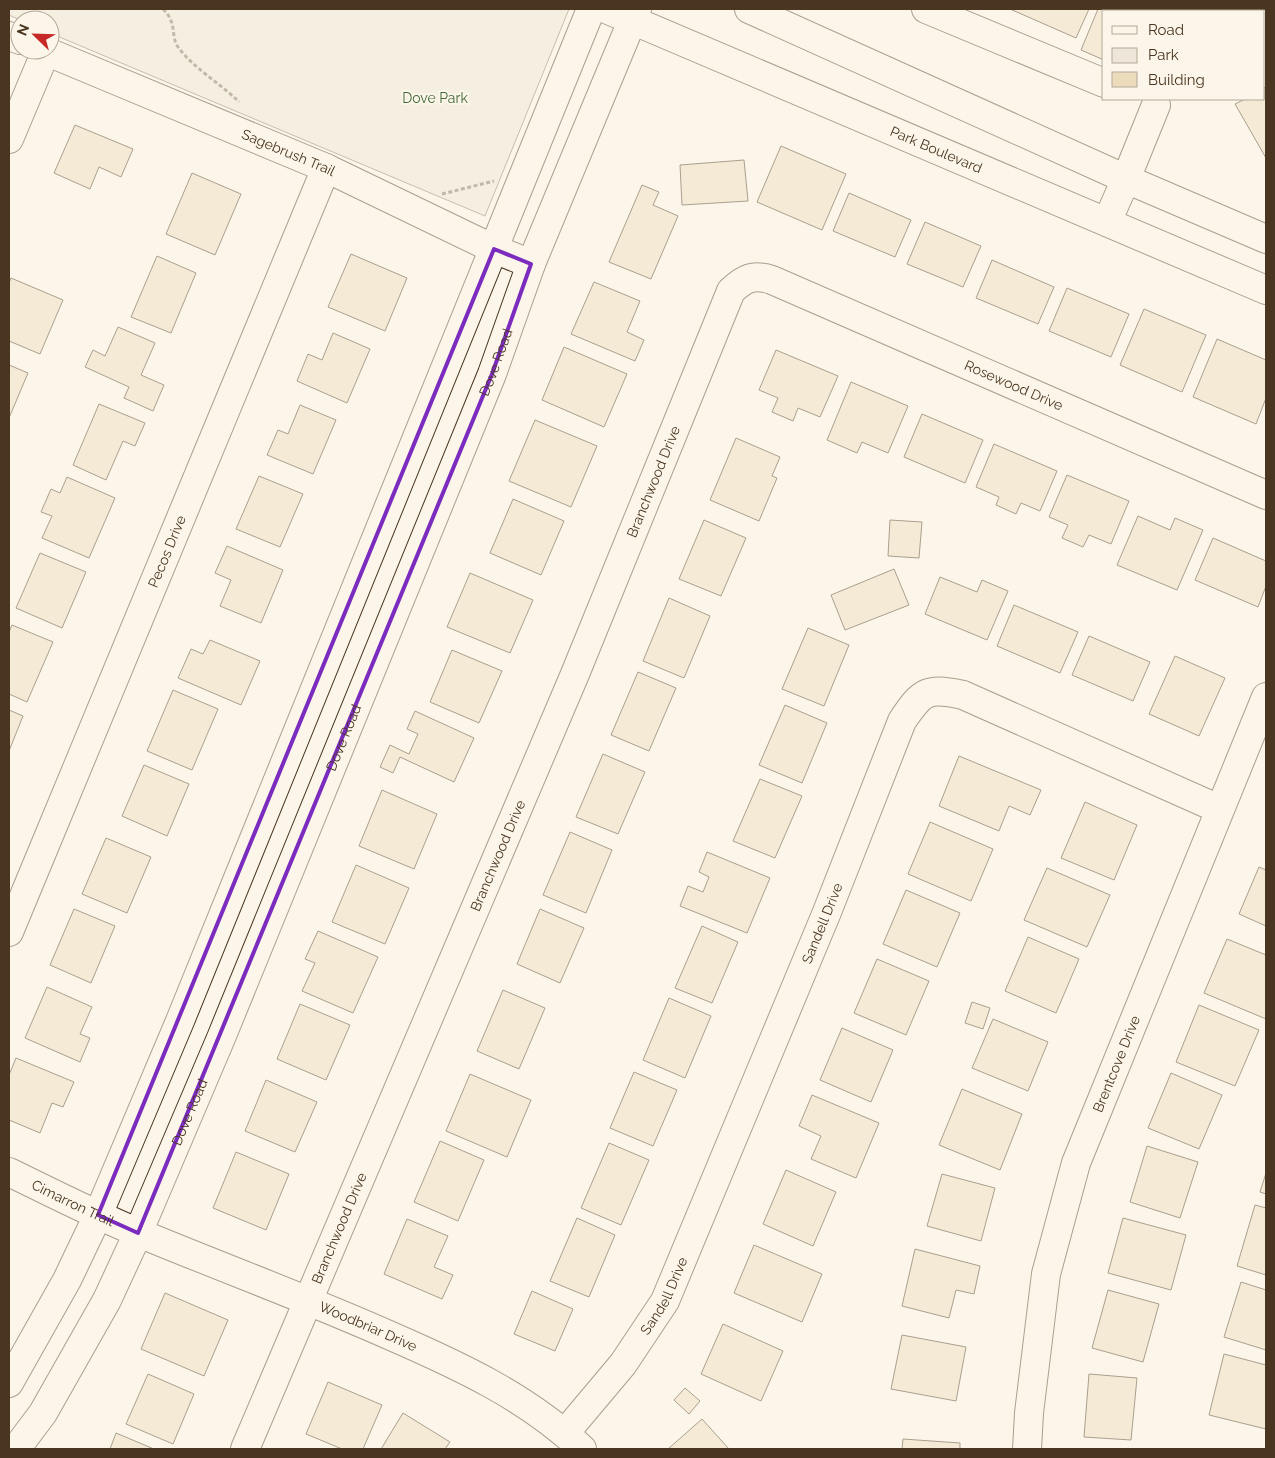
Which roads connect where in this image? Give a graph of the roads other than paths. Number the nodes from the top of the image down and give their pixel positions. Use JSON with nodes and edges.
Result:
{"nodes":[{"id":1,"x":591,"y":9,"type":"edge"},
{"id":2,"x":606,"y":9,"type":"edge"},
{"id":3,"x":749,"y":9,"type":"edge"},
{"id":4,"x":926,"y":9,"type":"edge"},
{"id":5,"x":635,"y":14,"type":"edge"},
{"id":6,"x":60,"y":57,"type":"edge"},
{"id":7,"x":40,"y":60,"type":"edge"},
{"id":8,"x":1102,"y":82,"type":"edge"},
{"id":9,"x":1152,"y":101,"type":"edge"},
{"id":10,"x":9,"y":139,"type":"edge"},
{"id":11,"x":326,"y":168,"type":"junction"},
{"id":12,"x":1126,"y":179,"type":"junction"},
{"id":13,"x":1107,"y":222,"type":"junction"},
{"id":14,"x":1266,"y":239,"type":"edge"},
{"id":15,"x":494,"y":250,"type":"junction"},
{"id":16,"x":531,"y":264,"type":"junction"},
{"id":17,"x":760,"y":276,"type":"joint"},
{"id":18,"x":1266,"y":290,"type":"edge"},
{"id":19,"x":1266,"y":495,"type":"edge"},
{"id":20,"x":1266,"y":697,"type":"edge"},
{"id":21,"x":1219,"y":809,"type":"junction"},
{"id":22,"x":9,"y":932,"type":"edge"},
{"id":23,"x":9,"y":1172,"type":"edge"},
{"id":24,"x":98,"y":1215,"type":"junction"},
{"id":25,"x":138,"y":1233,"type":"junction"},
{"id":26,"x":309,"y":1300,"type":"junction"},
{"id":27,"x":9,"y":1383,"type":"edge"},
{"id":28,"x":574,"y":1441,"type":"edge"},
{"id":29,"x":16,"y":1449,"type":"edge"},
{"id":30,"x":245,"y":1449,"type":"edge"},
{"id":31,"x":1027,"y":1449,"type":"edge"}],
"edges":[{"from":1,"to":15,"type":"street"},
{"from":2,"to":5,"type":"street","name":"Park Boulevard"},
{"from":3,"to":12,"type":"street"},
{"from":4,"to":8,"type":"street"},
{"from":5,"to":13,"type":"street","name":"Park Boulevard"},
{"from":5,"to":16,"type":"street","name":"Dove Road"},
{"from":6,"to":11,"type":"street","name":"Sagebrush Trail"},
{"from":7,"to":10,"type":"street"},
{"from":9,"to":12,"type":"street"},
{"from":11,"to":15,"type":"street","name":"Sagebrush Trail"},
{"from":11,"to":22,"type":"street","name":"Pecos Drive"},
{"from":12,"to":13,"type":"street"},
{"from":12,"to":14,"type":"street"},
{"from":13,"to":18,"type":"street","name":"Park Boulevard"},
{"from":15,"to":16,"type":"street","name":"Sagebrush Trail"},
{"from":15,"to":24,"type":"street"},
{"from":16,"to":25,"type":"street","name":"Dove Road"},
{"from":17,"to":19,"type":"street","name":"Rosewood Drive"},
{"from":17,"to":26,"type":"street","name":"Branchwood Drive"},
{"from":20,"to":21,"type":"street","name":"Brentcove Drive"},
{"from":21,"to":28,"type":"street","name":"Sandell Drive"},
{"from":21,"to":31,"type":"street","name":"Brentcove Drive"},
{"from":23,"to":24,"type":"street","name":"Cimarron Trail"},
{"from":24,"to":25,"type":"street","name":"Cimarron Trail"},
{"from":24,"to":27,"type":"street"},
{"from":25,"to":26,"type":"street","name":"Woodbriar Drive"},
{"from":25,"to":29,"type":"street","name":"Dove Road"},
{"from":26,"to":28,"type":"street","name":"Woodbriar Drive"},
{"from":26,"to":30,"type":"street","name":"Branchwood Drive"}]}
